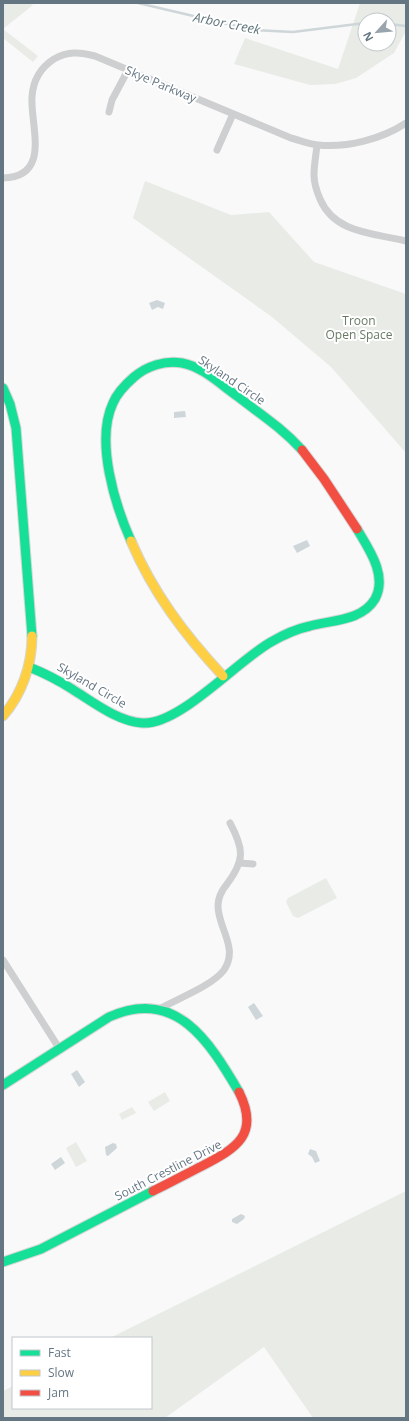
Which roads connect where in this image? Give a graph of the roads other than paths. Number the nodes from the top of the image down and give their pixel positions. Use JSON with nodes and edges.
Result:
{"nodes":[{"id":1,"x":128,"y":70,"type":"junction"},
{"id":2,"x":109,"y":112,"type":"dead end"},
{"id":3,"x":233,"y":114,"type":"junction"},
{"id":4,"x":406,"y":123,"type":"edge"},
{"id":5,"x":317,"y":145,"type":"junction"},
{"id":6,"x":217,"y":150,"type":"dead end"},
{"id":7,"x":3,"y":178,"type":"edge"},
{"id":8,"x":406,"y":241,"type":"edge"},
{"id":9,"x":3,"y":388,"type":"edge"},
{"id":10,"x":29,"y":667,"type":"junction"},
{"id":11,"x":223,"y":676,"type":"junction"},
{"id":12,"x":3,"y":716,"type":"edge"},
{"id":13,"x":230,"y":823,"type":"dead end"},
{"id":14,"x":240,"y":863,"type":"junction"},
{"id":15,"x":253,"y":864,"type":"dead end"},
{"id":16,"x":3,"y":960,"type":"edge"},
{"id":17,"x":159,"y":1009,"type":"junction"},
{"id":18,"x":59,"y":1048,"type":"junction"},
{"id":19,"x":3,"y":1086,"type":"edge"},
{"id":20,"x":3,"y":1262,"type":"edge"}],
"edges":[{"from":1,"to":2,"type":"street"},
{"from":1,"to":3,"type":"street","name":"Skye Parkway"},
{"from":1,"to":7,"type":"street","name":"Skye Parkway"},
{"from":3,"to":5,"type":"street","name":"Skye Parkway"},
{"from":3,"to":6,"type":"street"},
{"from":4,"to":5,"type":"street","name":"Skye Parkway"},
{"from":5,"to":8,"type":"street"},
{"from":9,"to":10,"type":"street"},
{"from":10,"to":11,"type":"street","name":"Skyland Circle"},
{"from":10,"to":12,"type":"street"},
{"from":11,"to":11,"type":"street","name":"Skyland Circle"},
{"from":13,"to":14,"type":"street"},
{"from":14,"to":15,"type":"street"},
{"from":14,"to":17,"type":"street"},
{"from":16,"to":18,"type":"street"},
{"from":17,"to":18,"type":"street","name":"South Crestline Drive"},
{"from":17,"to":20,"type":"street","name":"South Crestline Drive"},
{"from":18,"to":19,"type":"street","name":"South Crestline Drive"}]}
